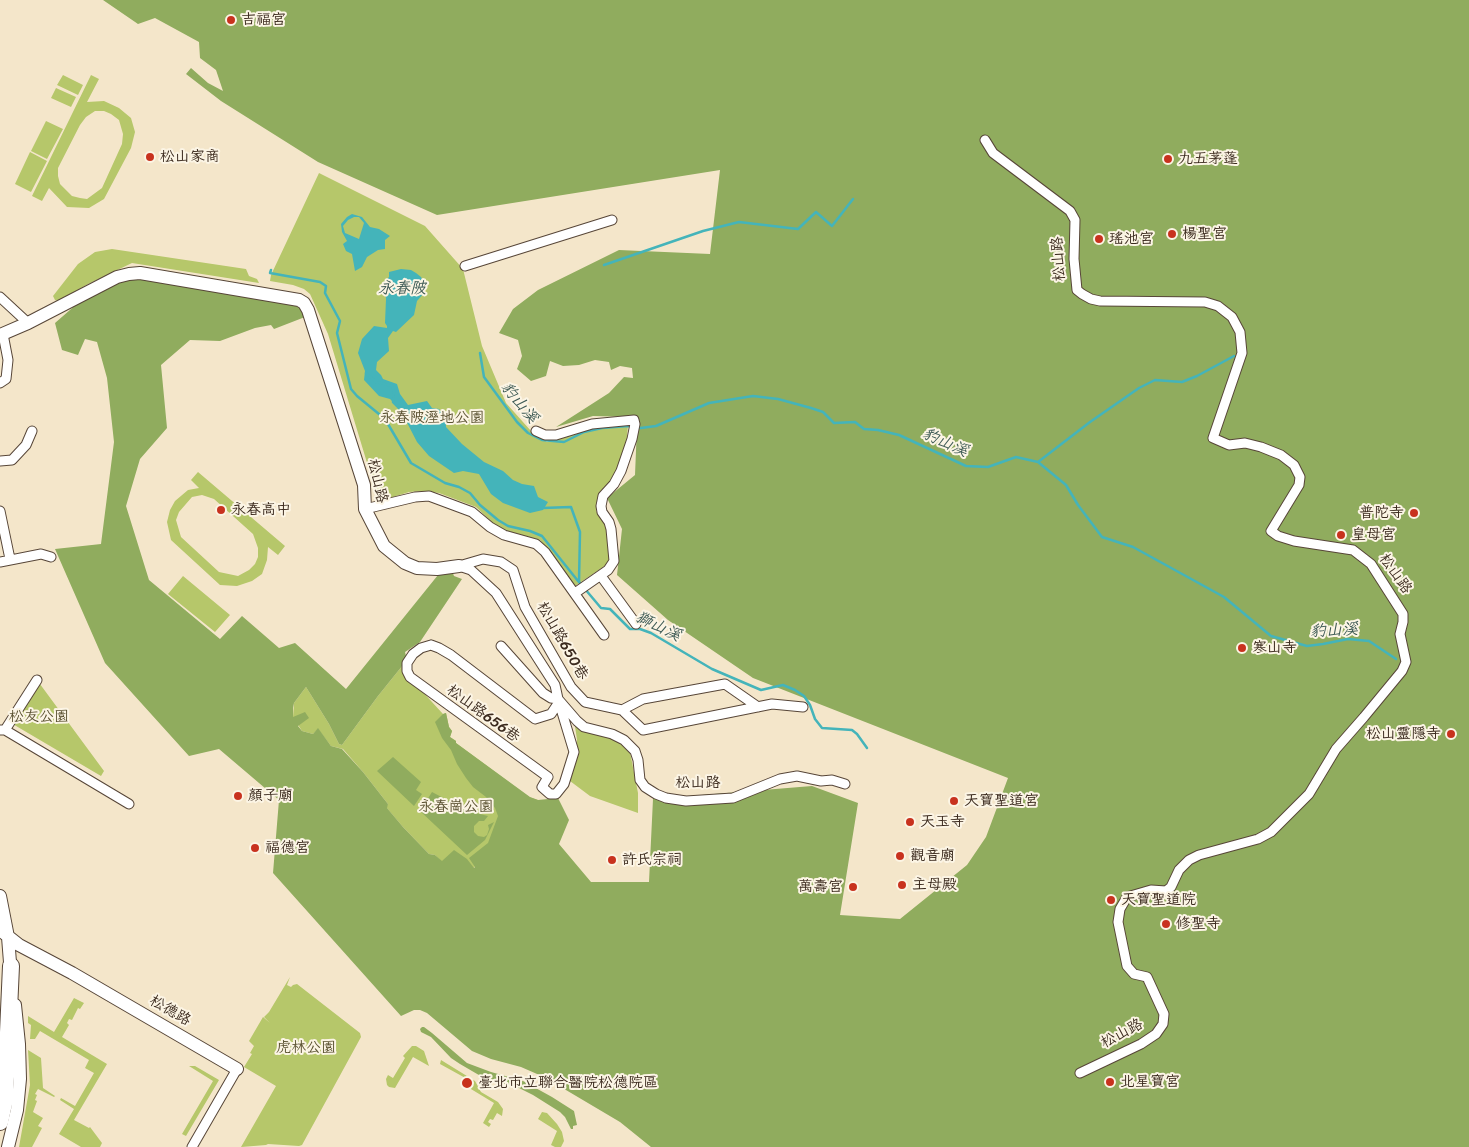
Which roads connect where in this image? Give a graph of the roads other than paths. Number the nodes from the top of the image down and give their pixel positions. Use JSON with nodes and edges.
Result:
{"nodes":[{"id":1,"x":985,"y":140,"type":"dead end"},
{"id":2,"x":612,"y":220,"type":"dead end"},
{"id":3,"x":465,"y":266,"type":"dead end"},
{"id":4,"x":0,"y":297,"type":"edge"},
{"id":5,"x":28,"y":323,"type":"junction"},
{"id":6,"x":2,"y":334,"type":"edge"},
{"id":7,"x":0,"y":382,"type":"edge"},
{"id":8,"x":32,"y":431,"type":"dead end"},
{"id":9,"x":540,"y":438,"type":"dead end"},
{"id":10,"x":0,"y":461,"type":"edge"},
{"id":11,"x":365,"y":509,"type":"junction"},
{"id":12,"x":0,"y":511,"type":"edge"},
{"id":13,"x":51,"y":557,"type":"dead end"},
{"id":14,"x":10,"y":559,"type":"junction"},
{"id":15,"x":0,"y":562,"type":"edge"},
{"id":16,"x":459,"y":566,"type":"junction"},
{"id":17,"x":601,"y":576,"type":"junction"},
{"id":18,"x":574,"y":593,"type":"junction"},
{"id":19,"x":636,"y":624,"type":"dead end"},
{"id":20,"x":604,"y":635,"type":"dead end"},
{"id":21,"x":500,"y":646,"type":"dead end"},
{"id":22,"x":37,"y":680,"type":"dead end"},
{"id":23,"x":558,"y":699,"type":"junction"},
{"id":24,"x":758,"y":707,"type":"junction"},
{"id":25,"x":803,"y":707,"type":"dead end"},
{"id":26,"x":622,"y":710,"type":"junction"},
{"id":27,"x":551,"y":714,"type":"junction"},
{"id":28,"x":568,"y":715,"type":"junction"},
{"id":29,"x":2,"y":730,"type":"edge"},
{"id":30,"x":845,"y":784,"type":"dead end"},
{"id":31,"x":129,"y":804,"type":"dead end"},
{"id":32,"x":0,"y":896,"type":"edge"},
{"id":33,"x":3,"y":936,"type":"edge"},
{"id":34,"x":10,"y":966,"type":"junction"},
{"id":35,"x":237,"y":1069,"type":"joint"},
{"id":36,"x":1080,"y":1073,"type":"dead end"},
{"id":37,"x":0,"y":1122,"type":"edge"},
{"id":38,"x":8,"y":1147,"type":"edge"},
{"id":39,"x":192,"y":1147,"type":"edge"}],
"edges":[{"from":1,"to":36,"type":"street","name":"松山路"},
{"from":2,"to":3,"type":"street"},
{"from":4,"to":5,"type":"street"},
{"from":5,"to":6,"type":"street","name":"松山路"},
{"from":5,"to":11,"type":"street","name":"松山路"},
{"from":6,"to":7,"type":"street"},
{"from":8,"to":10,"type":"street"},
{"from":9,"to":17,"type":"street"},
{"from":11,"to":16,"type":"street","name":"松山路"},
{"from":11,"to":18,"type":"street"},
{"from":12,"to":14,"type":"street"},
{"from":13,"to":14,"type":"street"},
{"from":14,"to":15,"type":"street"},
{"from":16,"to":23,"type":"street","name":"松山路"},
{"from":16,"to":26,"type":"street","name":"松山路650巷"},
{"from":17,"to":18,"type":"street"},
{"from":17,"to":19,"type":"street"},
{"from":18,"to":20,"type":"street"},
{"from":21,"to":23,"type":"street"},
{"from":22,"to":29,"type":"street"},
{"from":23,"to":27,"type":"street"},
{"from":23,"to":28,"type":"street","name":"松山路"},
{"from":24,"to":25,"type":"street"},
{"from":24,"to":26,"type":"street"},
{"from":24,"to":26,"type":"street"},
{"from":27,"to":28,"type":"street"},
{"from":27,"to":28,"type":"street","name":"松山路656巷"},
{"from":28,"to":30,"type":"street","name":"松山路"},
{"from":29,"to":31,"type":"street"},
{"from":32,"to":33,"type":"street"},
{"from":33,"to":34,"type":"street"},
{"from":33,"to":35,"type":"street","name":"松德路"},
{"from":34,"to":37,"type":"highway"},
{"from":34,"to":38,"type":"street"},
{"from":35,"to":39,"type":"street","name":"松德路"}]}
